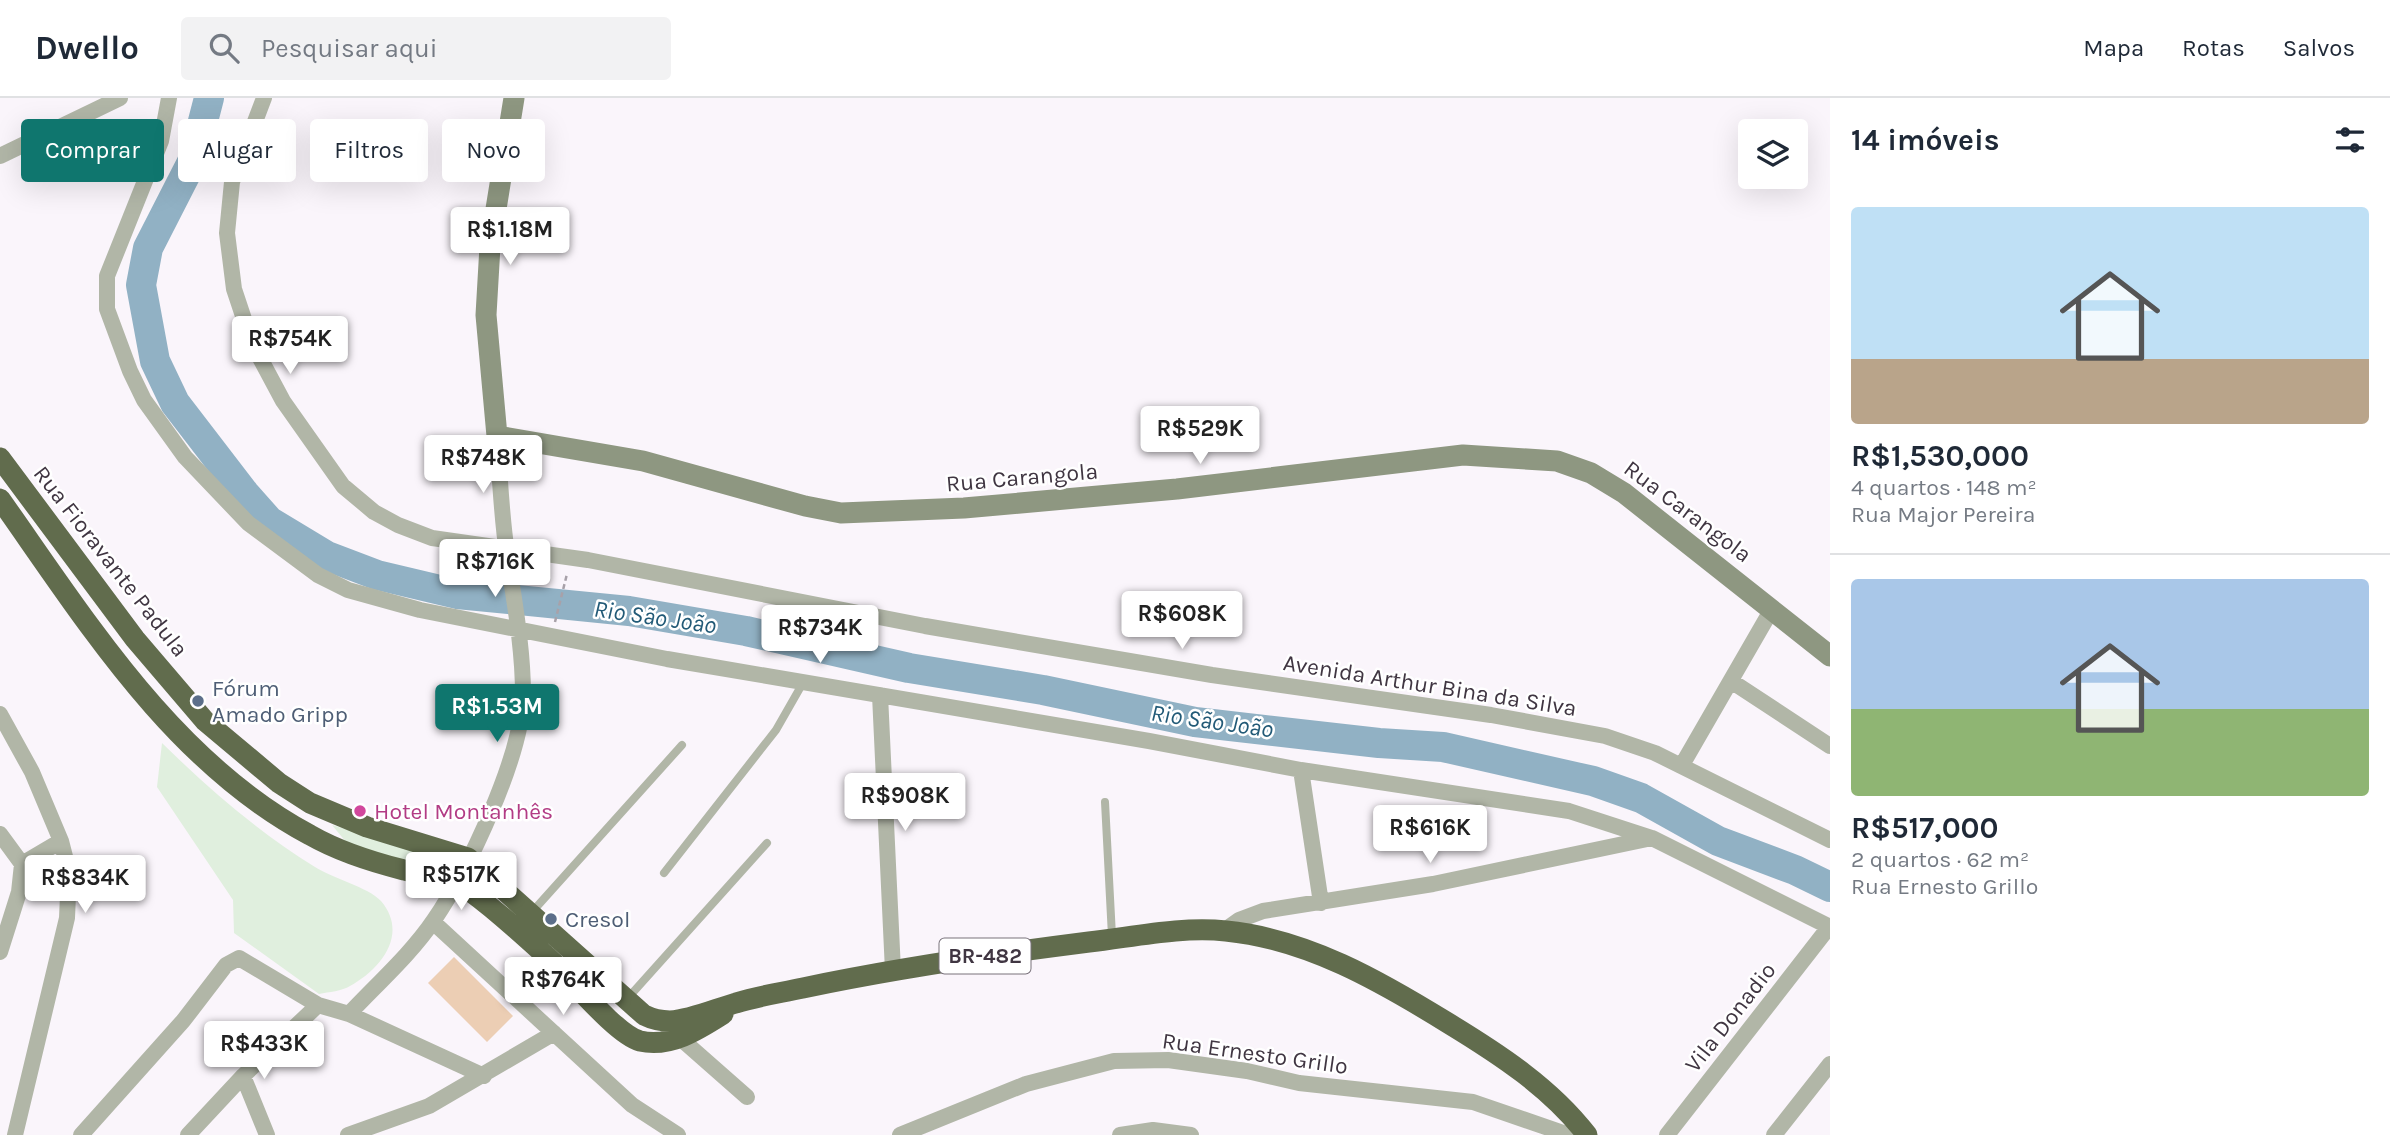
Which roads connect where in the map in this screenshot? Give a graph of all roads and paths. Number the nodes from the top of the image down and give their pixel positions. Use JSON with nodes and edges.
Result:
{"nodes":[{"id":1,"x":120,"y":98,"type":"edge"},
{"id":2,"x":169,"y":98,"type":"edge"},
{"id":3,"x":264,"y":98,"type":"edge"},
{"id":4,"x":514,"y":98,"type":"edge"},
{"id":5,"x":0,"y":156,"type":"edge"},
{"id":6,"x":497,"y":436,"type":"junction"},
{"id":7,"x":0,"y":458,"type":"edge"},
{"id":8,"x":0,"y":499,"type":"edge"},
{"id":9,"x":506,"y":551,"type":"junction"},
{"id":10,"x":566,"y":576,"type":"dead end"},
{"id":11,"x":1772,"y":609,"type":"junction"},
{"id":12,"x":556,"y":618,"type":"dead end"},
{"id":13,"x":518,"y":623,"type":"junction"},
{"id":14,"x":1830,"y":656,"type":"edge"},
{"id":15,"x":804,"y":681,"type":"junction"},
{"id":16,"x":1731,"y":681,"type":"junction"},
{"id":17,"x":880,"y":695,"type":"junction"},
{"id":18,"x":0,"y":714,"type":"edge"},
{"id":19,"x":682,"y":746,"type":"dead end"},
{"id":20,"x":1830,"y":746,"type":"edge"},
{"id":21,"x":1682,"y":765,"type":"junction"},
{"id":22,"x":1301,"y":771,"type":"junction"},
{"id":23,"x":1105,"y":802,"type":"dead end"},
{"id":24,"x":0,"y":834,"type":"edge"},
{"id":25,"x":1652,"y":838,"type":"junction"},
{"id":26,"x":1830,"y":839,"type":"edge"},
{"id":27,"x":61,"y":841,"type":"junction"},
{"id":28,"x":767,"y":843,"type":"dead end"},
{"id":29,"x":468,"y":858,"type":"junction"},
{"id":30,"x":22,"y":864,"type":"junction"},
{"id":31,"x":664,"y":873,"type":"dead end"},
{"id":32,"x":457,"y":882,"type":"junction"},
{"id":33,"x":1321,"y":903,"type":"junction"},
{"id":34,"x":530,"y":914,"type":"junction"},
{"id":35,"x":433,"y":922,"type":"junction"},
{"id":36,"x":1830,"y":927,"type":"edge"},
{"id":37,"x":1225,"y":930,"type":"junction"},
{"id":38,"x":1112,"y":939,"type":"junction"},
{"id":39,"x":0,"y":952,"type":"edge"},
{"id":40,"x":892,"y":971,"type":"junction"},
{"id":41,"x":747,"y":999,"type":"junction"},
{"id":42,"x":625,"y":1002,"type":"junction"},
{"id":43,"x":318,"y":1005,"type":"junction"},
{"id":44,"x":349,"y":1014,"type":"junction"},
{"id":45,"x":554,"y":1033,"type":"junction"},
{"id":46,"x":680,"y":1038,"type":"junction"},
{"id":47,"x":1830,"y":1064,"type":"edge"},
{"id":48,"x":243,"y":1076,"type":"junction"},
{"id":49,"x":484,"y":1076,"type":"junction"},
{"id":50,"x":747,"y":1097,"type":"dead end"},
{"id":51,"x":15,"y":1135,"type":"edge"},
{"id":52,"x":81,"y":1135,"type":"edge"},
{"id":53,"x":188,"y":1135,"type":"edge"},
{"id":54,"x":267,"y":1135,"type":"edge"},
{"id":55,"x":348,"y":1135,"type":"edge"},
{"id":56,"x":678,"y":1135,"type":"edge"},
{"id":57,"x":900,"y":1135,"type":"edge"},
{"id":58,"x":1120,"y":1135,"type":"edge"},
{"id":59,"x":1191,"y":1135,"type":"edge"},
{"id":60,"x":1569,"y":1135,"type":"edge"},
{"id":61,"x":1587,"y":1135,"type":"edge"},
{"id":62,"x":1667,"y":1135,"type":"edge"},
{"id":63,"x":1774,"y":1135,"type":"edge"}],
"edges":[{"from":1,"to":5,"type":"street"},
{"from":2,"to":13,"type":"street"},
{"from":3,"to":9,"type":"street","name":"Avenida Arthur Bina da Silva"},
{"from":4,"to":6,"type":"street"},
{"from":6,"to":9,"type":"street"},
{"from":6,"to":11,"type":"street","name":"Rua Carangola"},
{"from":7,"to":29,"type":"highway","name":"Rua Fioravante Padula","number":"BR-482"},
{"from":8,"to":32,"type":"highway","number":"BR-482"},
{"from":9,"to":13,"type":"street"},
{"from":9,"to":21,"type":"street","name":"Avenida Arthur Bina da Silva"},
{"from":10,"to":12,"type":"path"},
{"from":11,"to":14,"type":"street","name":"Rua Carangola"},
{"from":11,"to":16,"type":"street"},
{"from":13,"to":15,"type":"street"},
{"from":13,"to":29,"type":"street"},
{"from":15,"to":17,"type":"street"},
{"from":15,"to":31,"type":"lane"},
{"from":16,"to":20,"type":"street"},
{"from":16,"to":21,"type":"street"},
{"from":17,"to":22,"type":"street"},
{"from":17,"to":40,"type":"street"},
{"from":18,"to":27,"type":"street"},
{"from":19,"to":34,"type":"lane"},
{"from":21,"to":26,"type":"street","name":"Avenida Arthur Bina da Silva"},
{"from":22,"to":25,"type":"street"},
{"from":22,"to":33,"type":"street"},
{"from":23,"to":38,"type":"lane"},
{"from":24,"to":30,"type":"street"},
{"from":25,"to":33,"type":"street"},
{"from":25,"to":36,"type":"street"},
{"from":27,"to":30,"type":"street"},
{"from":27,"to":51,"type":"street"},
{"from":28,"to":42,"type":"lane"},
{"from":29,"to":32,"type":"street"},
{"from":29,"to":34,"type":"highway","number":"BR-482"},
{"from":30,"to":39,"type":"street"},
{"from":32,"to":35,"type":"street"},
{"from":32,"to":46,"type":"highway","number":"BR-482"},
{"from":33,"to":37,"type":"street"},
{"from":34,"to":42,"type":"highway","number":"BR-482"},
{"from":35,"to":44,"type":"street"},
{"from":35,"to":45,"type":"street"},
{"from":36,"to":62,"type":"street","name":"Vila Donadio"},
{"from":37,"to":38,"type":"highway","number":"BR-482"},
{"from":37,"to":61,"type":"highway","number":"BR-482"},
{"from":38,"to":40,"type":"highway","number":"BR-482"},
{"from":40,"to":41,"type":"highway","number":"BR-482"},
{"from":41,"to":42,"type":"highway","number":"BR-482"},
{"from":41,"to":46,"type":"highway","number":"BR-482"},
{"from":43,"to":44,"type":"street"},
{"from":43,"to":48,"type":"street"},
{"from":43,"to":52,"type":"street"},
{"from":44,"to":49,"type":"street"},
{"from":45,"to":49,"type":"street"},
{"from":45,"to":56,"type":"street"},
{"from":46,"to":50,"type":"street"},
{"from":47,"to":63,"type":"street"},
{"from":48,"to":53,"type":"street"},
{"from":48,"to":54,"type":"street"},
{"from":49,"to":55,"type":"street"},
{"from":57,"to":60,"type":"street","name":"Rua Ernesto Grillo"},
{"from":58,"to":59,"type":"street"}]}
